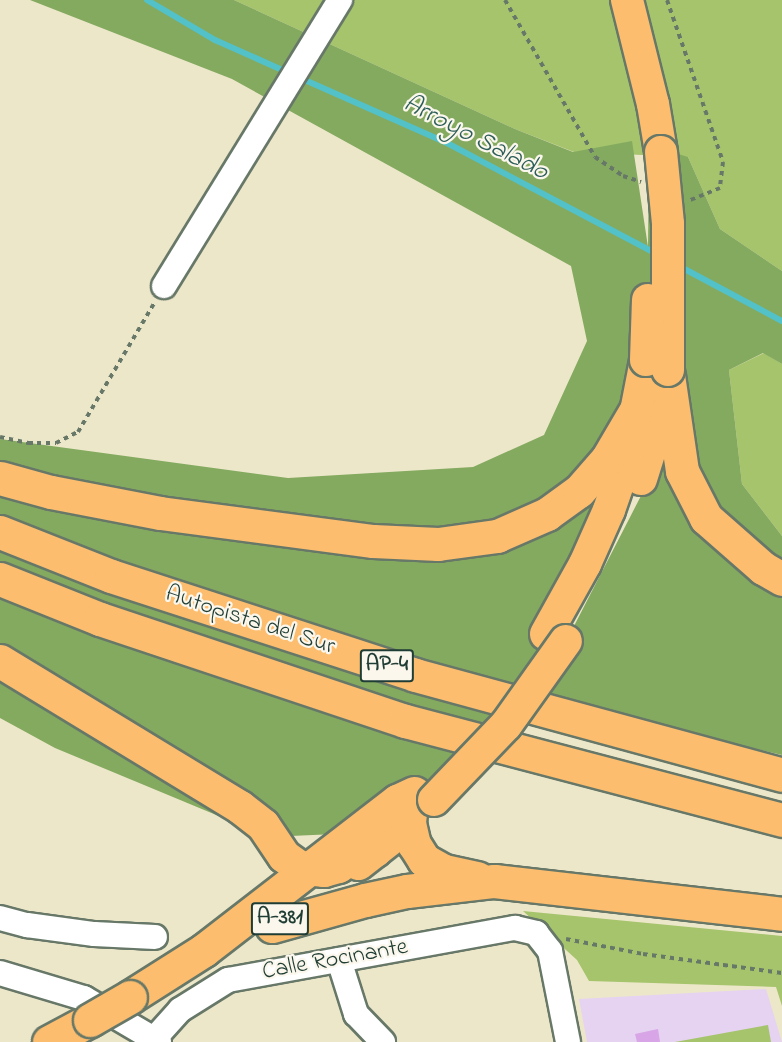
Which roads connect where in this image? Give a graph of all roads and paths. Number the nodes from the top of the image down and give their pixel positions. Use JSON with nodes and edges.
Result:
{"nodes":[{"id":1,"x":340,"y":0,"type":"edge"},
{"id":2,"x":609,"y":0,"type":"edge"},
{"id":3,"x":627,"y":0,"type":"edge"},
{"id":4,"x":650,"y":148,"type":"junction"},
{"id":5,"x":164,"y":286,"type":"joint"},
{"id":6,"x":660,"y":368,"type":"junction"},
{"id":7,"x":637,"y":408,"type":"junction"},
{"id":8,"x":0,"y":438,"type":"edge"},
{"id":9,"x":0,"y":478,"type":"edge"},
{"id":10,"x":0,"y":532,"type":"edge"},
{"id":11,"x":0,"y":579,"type":"edge"},
{"id":12,"x":782,"y":579,"type":"edge"},
{"id":13,"x":556,"y":638,"type":"junction"},
{"id":14,"x":0,"y":662,"type":"edge"},
{"id":15,"x":782,"y":775,"type":"edge"},
{"id":16,"x":419,"y":806,"type":"junction"},
{"id":17,"x":782,"y":820,"type":"edge"},
{"id":18,"x":275,"y":844,"type":"junction"},
{"id":19,"x":375,"y":850,"type":"junction"},
{"id":20,"x":310,"y":870,"type":"junction"},
{"id":21,"x":494,"y":880,"type":"junction"},
{"id":22,"x":782,"y":914,"type":"edge"},
{"id":23,"x":0,"y":918,"type":"edge"},
{"id":24,"x":263,"y":920,"type":"junction"},
{"id":25,"x":536,"y":933,"type":"junction"},
{"id":26,"x":155,"y":937,"type":"dead end"},
{"id":27,"x":339,"y":960,"type":"junction"},
{"id":28,"x":0,"y":973,"type":"edge"},
{"id":29,"x":782,"y":973,"type":"edge"},
{"id":30,"x":90,"y":1030,"type":"edge"},
{"id":31,"x":157,"y":1041,"type":"edge"},
{"id":32,"x":49,"y":1042,"type":"edge"},
{"id":33,"x":383,"y":1042,"type":"edge"},
{"id":34,"x":568,"y":1042,"type":"edge"}],
"edges":[{"from":1,"to":5,"type":"street"},
{"from":2,"to":4,"type":"main road"},
{"from":3,"to":4,"type":"main road"},
{"from":4,"to":6,"type":"main road","bridge":true},
{"from":5,"to":8,"type":"path"},
{"from":6,"to":7,"type":"main road"},
{"from":6,"to":12,"type":"highway"},
{"from":6,"to":13,"type":"main road"},
{"from":7,"to":9,"type":"highway"},
{"from":7,"to":13,"type":"main road"},
{"from":10,"to":15,"type":"highway","name":"Autopista del Sur","number":"AP-4"},
{"from":11,"to":17,"type":"highway","name":"Autopista del Sur","number":"AP-4"},
{"from":13,"to":16,"type":"main road"},
{"from":14,"to":18,"type":"highway"},
{"from":16,"to":19,"type":"highway","number":"A-381"},
{"from":16,"to":20,"type":"highway","number":"A-381"},
{"from":16,"to":21,"type":"highway"},
{"from":18,"to":20,"type":"highway"},
{"from":18,"to":24,"type":"highway"},
{"from":19,"to":20,"type":"highway"},
{"from":19,"to":24,"type":"highway","number":"A-381"},
{"from":20,"to":24,"type":"highway","number":"A-381"},
{"from":21,"to":22,"type":"highway"},
{"from":21,"to":24,"type":"highway"},
{"from":23,"to":26,"type":"street"},
{"from":24,"to":30,"type":"highway","number":"A-381"},
{"from":25,"to":27,"type":"street","name":"Calle Rocinante"},
{"from":25,"to":29,"type":"path"},
{"from":25,"to":34,"type":"street"},
{"from":27,"to":31,"type":"street","name":"Calle Rocinante"},
{"from":27,"to":33,"type":"street"},
{"from":28,"to":31,"type":"street"},
{"from":30,"to":32,"type":"highway","number":"A-381"}]}
